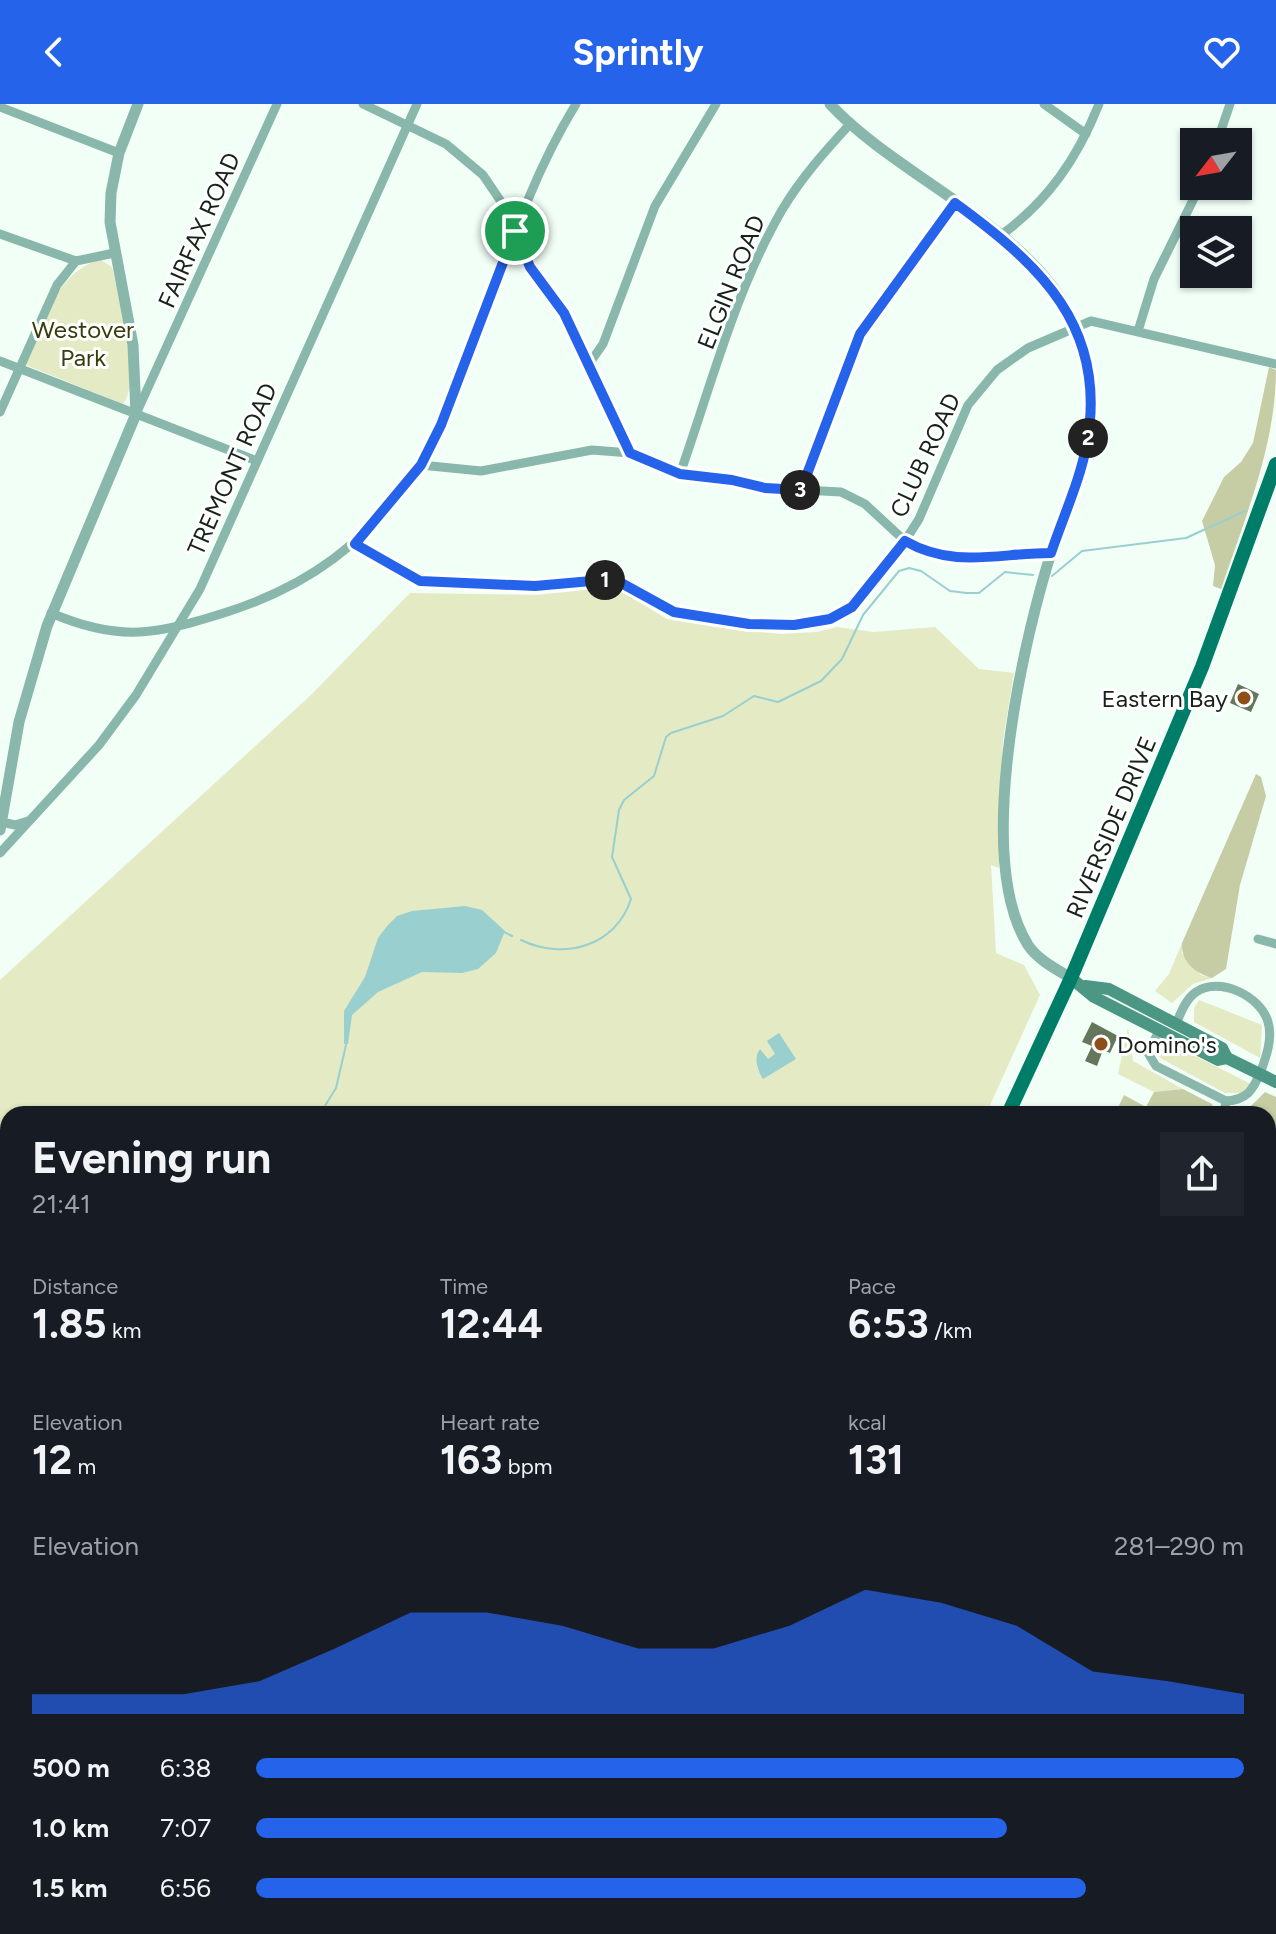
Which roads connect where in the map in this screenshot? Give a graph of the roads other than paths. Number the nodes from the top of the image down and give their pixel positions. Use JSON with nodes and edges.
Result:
{"nodes":[{"id":1,"x":138,"y":104,"type":"edge"},
{"id":2,"x":277,"y":104,"type":"edge"},
{"id":3,"x":363,"y":104,"type":"edge"},
{"id":4,"x":417,"y":104,"type":"edge"},
{"id":5,"x":576,"y":104,"type":"edge"},
{"id":6,"x":716,"y":104,"type":"edge"},
{"id":7,"x":830,"y":104,"type":"edge"},
{"id":8,"x":1044,"y":104,"type":"edge"},
{"id":9,"x":1099,"y":104,"type":"edge"},
{"id":10,"x":1230,"y":104,"type":"edge"},
{"id":11,"x":0,"y":107,"type":"edge"},
{"id":12,"x":851,"y":123,"type":"junction"},
{"id":13,"x":408,"y":124,"type":"junction"},
{"id":14,"x":1222,"y":128,"type":"edge"},
{"id":15,"x":1086,"y":134,"type":"junction"},
{"id":16,"x":119,"y":153,"type":"junction"},
{"id":17,"x":1193,"y":200,"type":"edge"},
{"id":18,"x":955,"y":203,"type":"junction"},
{"id":19,"x":515,"y":231,"type":"junction"},
{"id":20,"x":0,"y":234,"type":"edge"},
{"id":21,"x":1000,"y":236,"type":"junction"},
{"id":22,"x":114,"y":253,"type":"junction"},
{"id":23,"x":76,"y":261,"type":"junction"},
{"id":24,"x":1075,"y":326,"type":"junction"},
{"id":25,"x":1138,"y":331,"type":"junction"},
{"id":26,"x":0,"y":361,"type":"edge"},
{"id":27,"x":589,"y":364,"type":"junction"},
{"id":28,"x":1276,"y":364,"type":"edge"},
{"id":29,"x":20,"y":368,"type":"junction"},
{"id":30,"x":0,"y":412,"type":"edge"},
{"id":31,"x":136,"y":414,"type":"junction"},
{"id":32,"x":630,"y":453,"type":"junction"},
{"id":33,"x":257,"y":461,"type":"junction"},
{"id":34,"x":1276,"y":464,"type":"edge"},
{"id":35,"x":421,"y":465,"type":"junction"},
{"id":36,"x":680,"y":474,"type":"junction"},
{"id":37,"x":801,"y":490,"type":"junction"},
{"id":38,"x":905,"y":541,"type":"junction"},
{"id":39,"x":355,"y":544,"type":"junction"},
{"id":40,"x":1051,"y":553,"type":"junction"},
{"id":41,"x":51,"y":613,"type":"junction"},
{"id":42,"x":178,"y":628,"type":"junction"},
{"id":43,"x":31,"y":820,"type":"junction"},
{"id":44,"x":1,"y":826,"type":"edge"},
{"id":45,"x":0,"y":853,"type":"edge"},
{"id":46,"x":1258,"y":939,"type":"dead end"},
{"id":47,"x":1276,"y":944,"type":"edge"},
{"id":48,"x":1071,"y":978,"type":"junction"},
{"id":49,"x":1085,"y":986,"type":"junction"},
{"id":50,"x":1272,"y":1021,"type":"edge"},
{"id":51,"x":1176,"y":1024,"type":"junction"},
{"id":52,"x":1159,"y":1031,"type":"junction"},
{"id":53,"x":1227,"y":1058,"type":"junction"},
{"id":54,"x":1276,"y":1082,"type":"edge"},
{"id":55,"x":1226,"y":1101,"type":"junction"},
{"id":56,"x":1012,"y":1106,"type":"edge"},
{"id":57,"x":1225,"y":1106,"type":"edge"}],
"edges":[{"from":1,"to":16,"type":"street"},
{"from":2,"to":31,"type":"street","name":"FAIRFAX ROAD"},
{"from":3,"to":13,"type":"street"},
{"from":4,"to":13,"type":"street","name":"TREMONT ROAD"},
{"from":5,"to":19,"type":"street"},
{"from":6,"to":27,"type":"street"},
{"from":7,"to":12,"type":"street"},
{"from":8,"to":15,"type":"street"},
{"from":9,"to":15,"type":"street"},
{"from":10,"to":14,"type":"street"},
{"from":11,"to":16,"type":"street"},
{"from":12,"to":18,"type":"street"},
{"from":12,"to":36,"type":"street","name":"ELGIN ROAD"},
{"from":13,"to":19,"type":"street"},
{"from":13,"to":33,"type":"street","name":"TREMONT ROAD"},
{"from":15,"to":21,"type":"street"},
{"from":16,"to":22,"type":"street"},
{"from":17,"to":25,"type":"street"},
{"from":18,"to":21,"type":"street"},
{"from":18,"to":37,"type":"street"},
{"from":19,"to":27,"type":"street"},
{"from":19,"to":35,"type":"street"},
{"from":20,"to":23,"type":"street"},
{"from":21,"to":24,"type":"street"},
{"from":22,"to":23,"type":"street"},
{"from":22,"to":31,"type":"street"},
{"from":23,"to":29,"type":"street"},
{"from":24,"to":25,"type":"street","name":"CLUB ROAD"},
{"from":24,"to":38,"type":"street","name":"CLUB ROAD"},
{"from":24,"to":40,"type":"street"},
{"from":25,"to":28,"type":"street","name":"CLUB ROAD"},
{"from":26,"to":29,"type":"street"},
{"from":27,"to":32,"type":"street"},
{"from":29,"to":30,"type":"street"},
{"from":29,"to":31,"type":"street"},
{"from":31,"to":33,"type":"street"},
{"from":31,"to":41,"type":"street"},
{"from":32,"to":35,"type":"street"},
{"from":32,"to":36,"type":"street"},
{"from":33,"to":42,"type":"street","name":"TREMONT ROAD"},
{"from":34,"to":48,"type":"main road","name":"RIVERSIDE DRIVE"},
{"from":35,"to":39,"type":"street"},
{"from":36,"to":37,"type":"street"},
{"from":37,"to":38,"type":"street"},
{"from":38,"to":39,"type":"street","name":"CLUB ROAD"},
{"from":38,"to":40,"type":"street"},
{"from":39,"to":42,"type":"street"},
{"from":40,"to":48,"type":"street"},
{"from":41,"to":42,"type":"street"},
{"from":41,"to":44,"type":"street"},
{"from":42,"to":43,"type":"street","name":"TREMONT ROAD"},
{"from":43,"to":44,"type":"street"},
{"from":43,"to":45,"type":"street","name":"TREMONT ROAD"},
{"from":46,"to":47,"type":"street"},
{"from":48,"to":49,"type":"main road"},
{"from":48,"to":56,"type":"main road","name":"RIVERSIDE DRIVE"},
{"from":49,"to":51,"type":"main road"},
{"from":49,"to":52,"type":"main road"},
{"from":50,"to":51,"type":"street"},
{"from":50,"to":55,"type":"street"},
{"from":51,"to":53,"type":"main road"},
{"from":52,"to":53,"type":"main road"},
{"from":52,"to":55,"type":"street"},
{"from":53,"to":54,"type":"main road"},
{"from":55,"to":57,"type":"street"}]}
